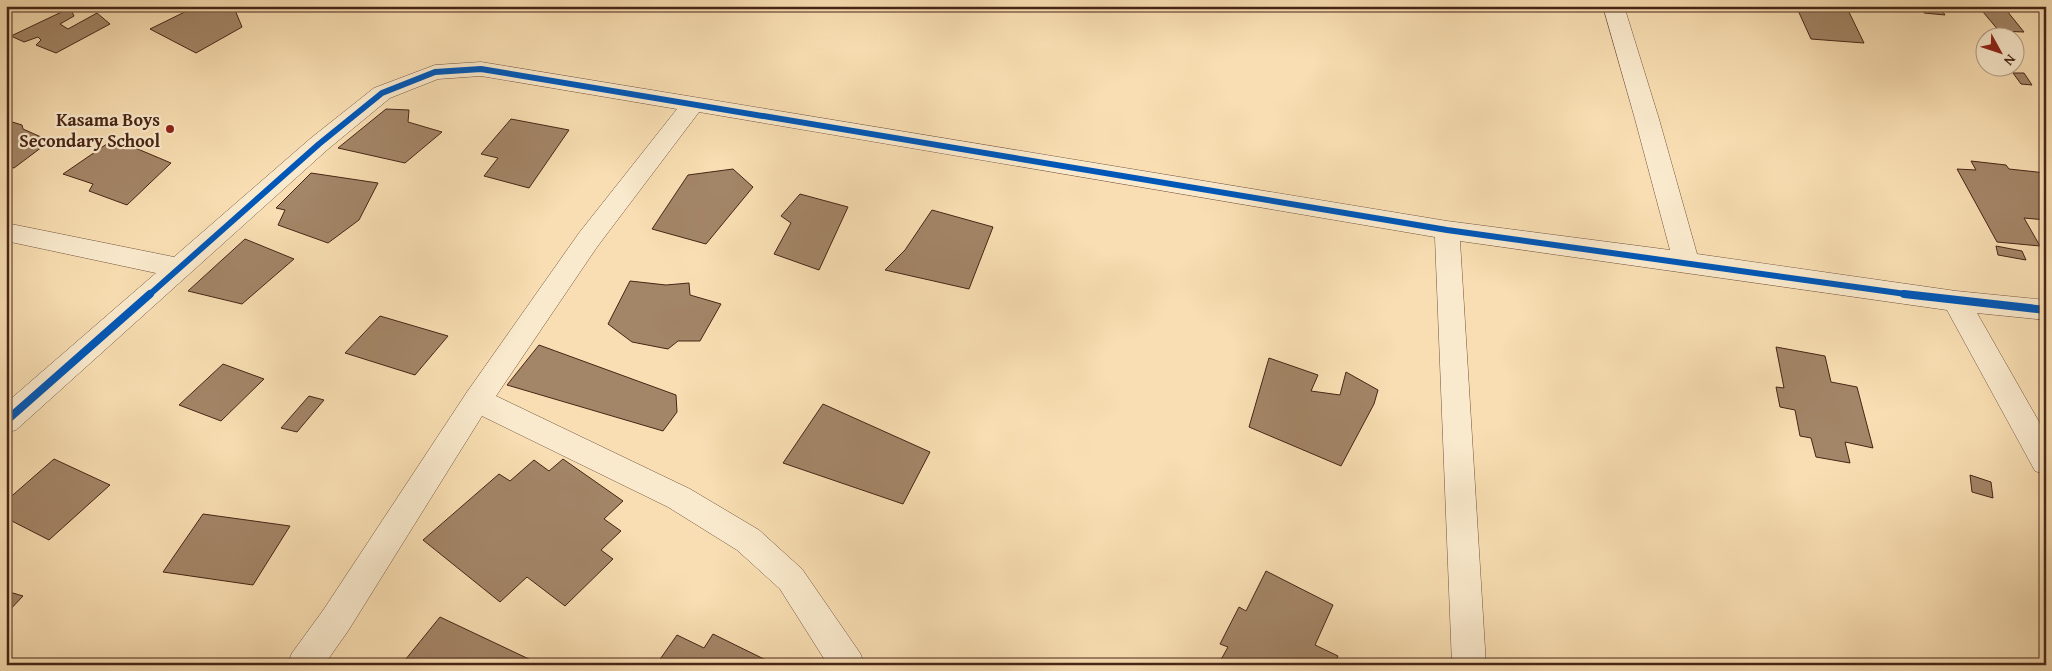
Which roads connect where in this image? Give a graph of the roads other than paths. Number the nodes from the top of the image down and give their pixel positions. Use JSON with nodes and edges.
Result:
{"nodes":[{"id":1,"x":1613,"y":6,"type":"edge"},
{"id":2,"x":693,"y":104,"type":"junction"},
{"id":3,"x":1447,"y":230,"type":"junction"},
{"id":4,"x":6,"y":232,"type":"edge"},
{"id":5,"x":1686,"y":262,"type":"junction"},
{"id":6,"x":179,"y":268,"type":"junction"},
{"id":7,"x":1956,"y":301,"type":"junction"},
{"id":8,"x":2046,"y":310,"type":"edge"},
{"id":9,"x":477,"y":400,"type":"junction"},
{"id":10,"x":6,"y":421,"type":"edge"},
{"id":11,"x":2046,"y":462,"type":"edge"},
{"id":12,"x":304,"y":665,"type":"edge"},
{"id":13,"x":848,"y":665,"type":"edge"},
{"id":14,"x":1469,"y":665,"type":"edge"}],
"edges":[{"from":1,"to":5,"type":"street"},
{"from":2,"to":3,"type":"street"},
{"from":2,"to":6,"type":"street"},
{"from":2,"to":9,"type":"street"},
{"from":3,"to":5,"type":"street"},
{"from":3,"to":14,"type":"street"},
{"from":4,"to":6,"type":"street"},
{"from":5,"to":7,"type":"street"},
{"from":6,"to":10,"type":"street"},
{"from":7,"to":8,"type":"street"},
{"from":7,"to":11,"type":"street"},
{"from":9,"to":12,"type":"street"},
{"from":9,"to":13,"type":"street"}]}
